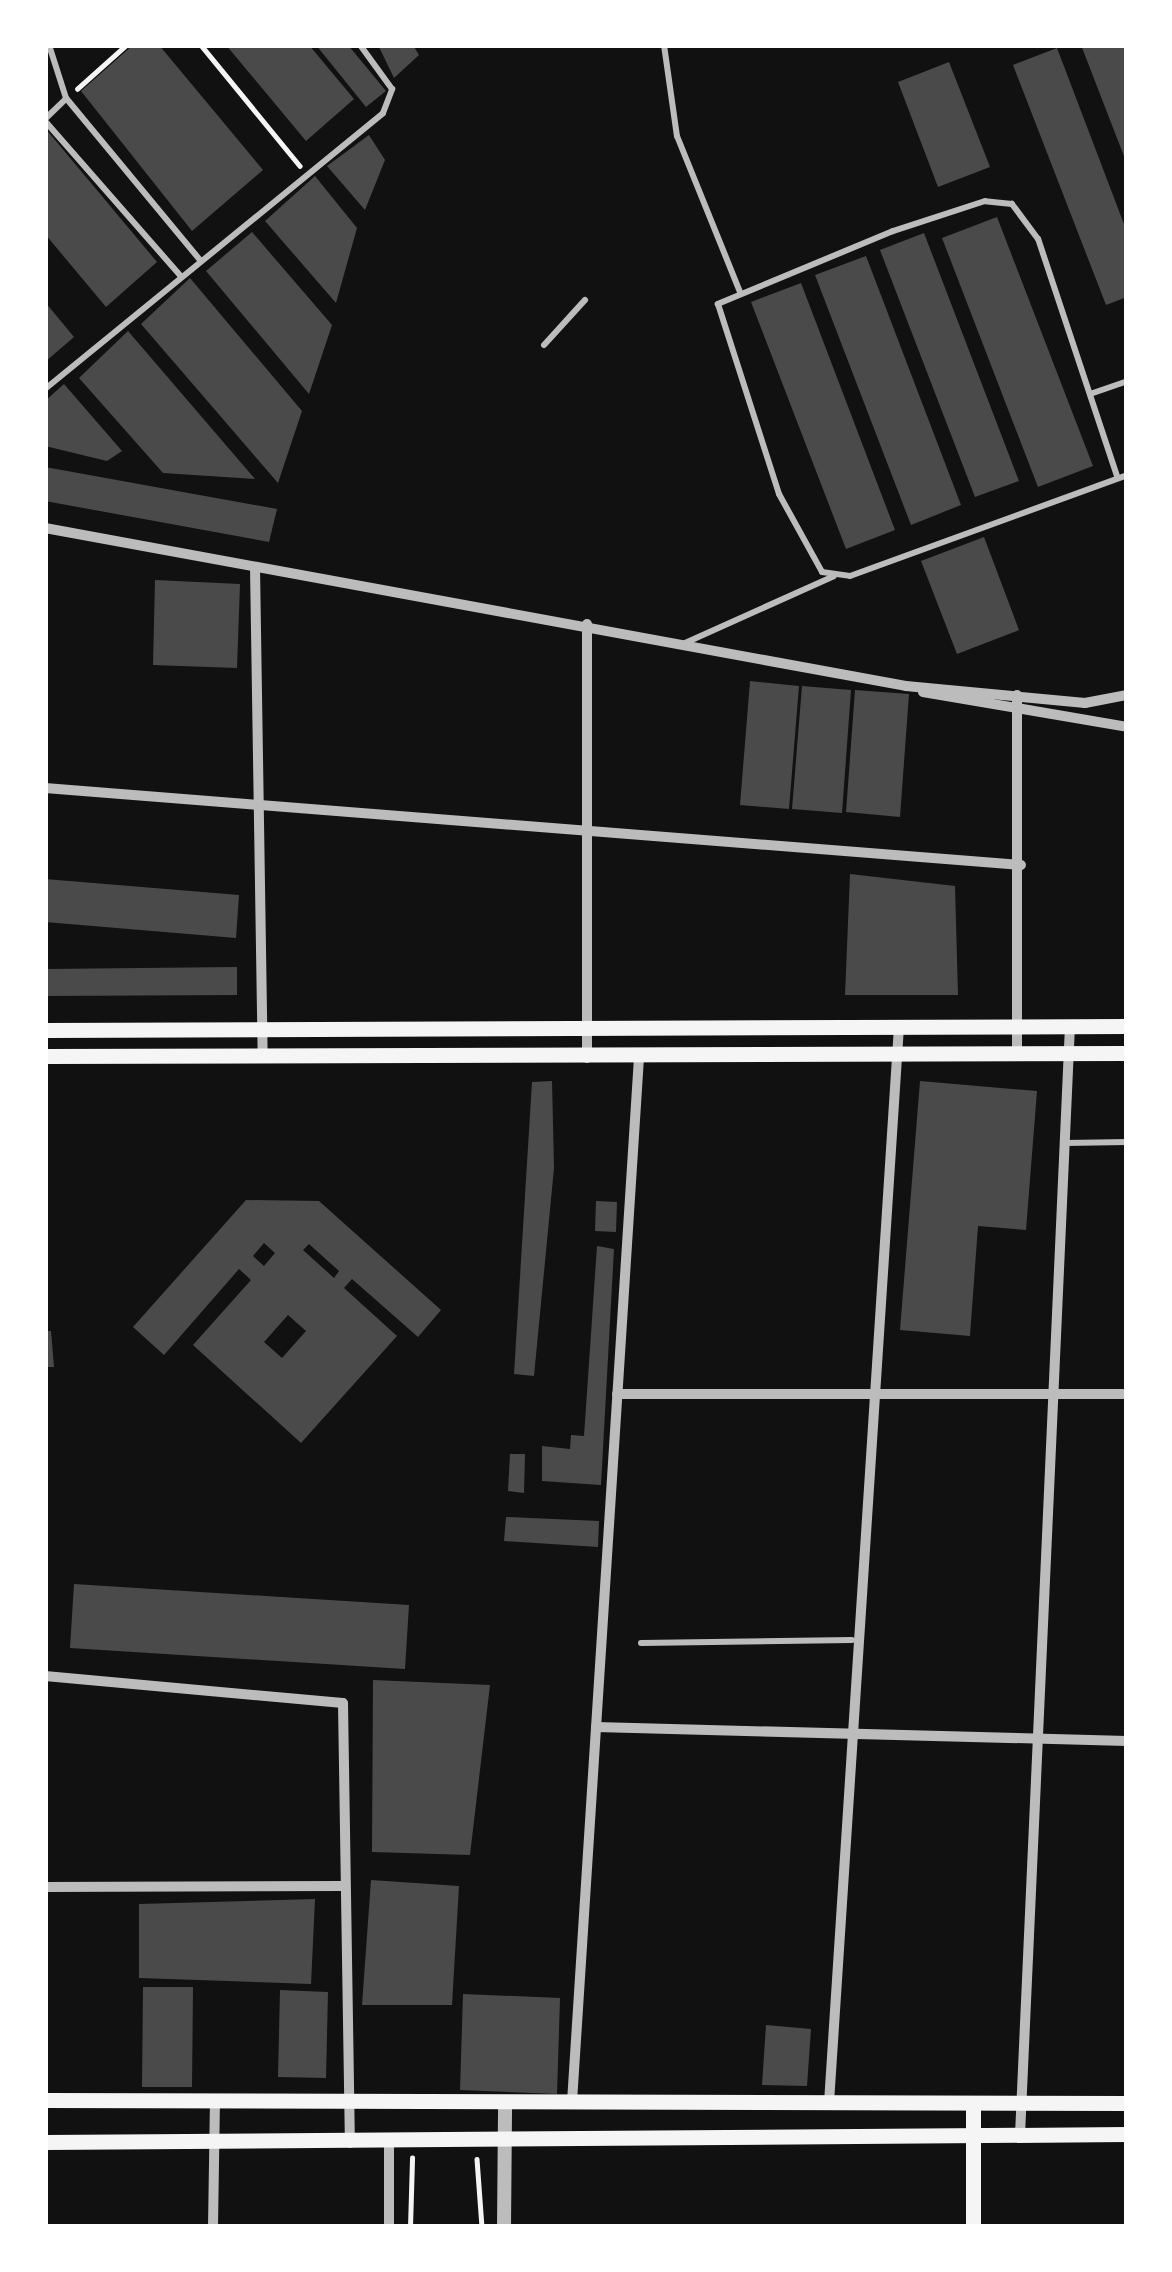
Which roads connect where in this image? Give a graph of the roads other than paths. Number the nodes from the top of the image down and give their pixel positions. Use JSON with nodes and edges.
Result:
{"nodes":[{"id":1,"x":49,"y":45,"type":"edge"},
{"id":2,"x":360,"y":45,"type":"edge"},
{"id":3,"x":664,"y":45,"type":"edge"},
{"id":4,"x":67,"y":98,"type":"junction"},
{"id":5,"x":45,"y":120,"type":"edge"},
{"id":6,"x":200,"y":260,"type":"junction"},
{"id":7,"x":180,"y":276,"type":"junction"},
{"id":8,"x":740,"y":293,"type":"junction"},
{"id":9,"x":585,"y":299,"type":"dead end"},
{"id":10,"x":544,"y":345,"type":"dead end"},
{"id":11,"x":1127,"y":381,"type":"edge"},
{"id":12,"x":45,"y":389,"type":"edge"},
{"id":13,"x":1094,"y":393,"type":"junction"},
{"id":14,"x":1117,"y":476,"type":"junction"},
{"id":15,"x":1127,"y":476,"type":"edge"},
{"id":16,"x":45,"y":528,"type":"edge"},
{"id":17,"x":255,"y":567,"type":"junction"},
{"id":18,"x":834,"y":576,"type":"junction"},
{"id":19,"x":587,"y":624,"type":"junction"},
{"id":20,"x":685,"y":643,"type":"junction"},
{"id":21,"x":906,"y":686,"type":"junction"},
{"id":22,"x":1017,"y":695,"type":"junction"},
{"id":23,"x":1127,"y":695,"type":"edge"},
{"id":24,"x":1017,"y":711,"type":"junction"},
{"id":25,"x":1127,"y":727,"type":"edge"},
{"id":26,"x":45,"y":788,"type":"edge"},
{"id":27,"x":252,"y":806,"type":"junction"},
{"id":28,"x":588,"y":829,"type":"junction"},
{"id":29,"x":1021,"y":866,"type":"junction"},
{"id":30,"x":1127,"y":1026,"type":"edge"},
{"id":31,"x":899,"y":1027,"type":"junction"},
{"id":32,"x":1019,"y":1027,"type":"junction"},
{"id":33,"x":1070,"y":1027,"type":"junction"},
{"id":34,"x":45,"y":1030,"type":"edge"},
{"id":35,"x":586,"y":1030,"type":"junction"},
{"id":36,"x":263,"y":1033,"type":"junction"},
{"id":37,"x":897,"y":1053,"type":"junction"},
{"id":38,"x":1069,"y":1053,"type":"junction"},
{"id":39,"x":1127,"y":1053,"type":"edge"},
{"id":40,"x":1017,"y":1054,"type":"junction"},
{"id":41,"x":45,"y":1057,"type":"edge"},
{"id":42,"x":263,"y":1058,"type":"junction"},
{"id":43,"x":587,"y":1058,"type":"junction"},
{"id":44,"x":639,"y":1058,"type":"junction"},
{"id":45,"x":1127,"y":1142,"type":"edge"},
{"id":46,"x":1065,"y":1143,"type":"junction"},
{"id":47,"x":617,"y":1394,"type":"junction"},
{"id":48,"x":868,"y":1394,"type":"junction"},
{"id":49,"x":1053,"y":1394,"type":"junction"},
{"id":50,"x":1127,"y":1394,"type":"edge"},
{"id":51,"x":852,"y":1640,"type":"junction"},
{"id":52,"x":641,"y":1643,"type":"dead end"},
{"id":53,"x":45,"y":1676,"type":"edge"},
{"id":54,"x":596,"y":1727,"type":"junction"},
{"id":55,"x":848,"y":1734,"type":"junction"},
{"id":56,"x":1037,"y":1739,"type":"junction"},
{"id":57,"x":1127,"y":1741,"type":"edge"},
{"id":58,"x":45,"y":1886,"type":"edge"},
{"id":59,"x":344,"y":1886,"type":"junction"},
{"id":60,"x":45,"y":2100,"type":"edge"},
{"id":61,"x":215,"y":2100,"type":"junction"},
{"id":62,"x":350,"y":2101,"type":"junction"},
{"id":63,"x":505,"y":2102,"type":"junction"},
{"id":64,"x":572,"y":2102,"type":"junction"},
{"id":65,"x":829,"y":2103,"type":"junction"},
{"id":66,"x":973,"y":2103,"type":"junction"},
{"id":67,"x":1127,"y":2103,"type":"edge"},
{"id":68,"x":1022,"y":2104,"type":"junction"},
{"id":69,"x":1127,"y":2134,"type":"edge"},
{"id":70,"x":1020,"y":2135,"type":"junction"},
{"id":71,"x":972,"y":2136,"type":"junction"},
{"id":72,"x":45,"y":2141,"type":"edge"},
{"id":73,"x":505,"y":2141,"type":"junction"},
{"id":74,"x":350,"y":2143,"type":"junction"},
{"id":75,"x":389,"y":2143,"type":"junction"},
{"id":76,"x":213,"y":2144,"type":"junction"},
{"id":77,"x":214,"y":2227,"type":"edge"},
{"id":78,"x":388,"y":2227,"type":"edge"},
{"id":79,"x":504,"y":2227,"type":"edge"},
{"id":80,"x":973,"y":2227,"type":"edge"}],
"edges":[{"from":1,"to":4,"type":"lane"},
{"from":2,"to":6,"type":"lane"},
{"from":3,"to":8,"type":"lane"},
{"from":4,"to":5,"type":"lane"},
{"from":4,"to":6,"type":"lane"},
{"from":5,"to":7,"type":"lane"},
{"from":6,"to":7,"type":"lane"},
{"from":7,"to":12,"type":"lane"},
{"from":8,"to":13,"type":"lane"},
{"from":8,"to":18,"type":"lane"},
{"from":9,"to":10,"type":"lane"},
{"from":11,"to":13,"type":"lane"},
{"from":13,"to":14,"type":"lane"},
{"from":14,"to":15,"type":"lane"},
{"from":14,"to":18,"type":"lane"},
{"from":16,"to":17,"type":"street"},
{"from":17,"to":19,"type":"street"},
{"from":17,"to":27,"type":"street"},
{"from":18,"to":20,"type":"lane"},
{"from":19,"to":20,"type":"street"},
{"from":19,"to":28,"type":"street"},
{"from":20,"to":21,"type":"street"},
{"from":21,"to":22,"type":"street"},
{"from":21,"to":24,"type":"street"},
{"from":22,"to":23,"type":"street"},
{"from":22,"to":24,"type":"street"},
{"from":24,"to":25,"type":"street"},
{"from":24,"to":29,"type":"street"},
{"from":26,"to":27,"type":"street"},
{"from":27,"to":28,"type":"street"},
{"from":27,"to":36,"type":"street"},
{"from":28,"to":29,"type":"street"},
{"from":28,"to":35,"type":"street"},
{"from":29,"to":32,"type":"street"},
{"from":30,"to":33,"type":"main road"},
{"from":31,"to":32,"type":"main road"},
{"from":31,"to":35,"type":"main road"},
{"from":31,"to":37,"type":"street"},
{"from":32,"to":33,"type":"main road"},
{"from":32,"to":40,"type":"street"},
{"from":33,"to":38,"type":"street"},
{"from":34,"to":36,"type":"main road"},
{"from":35,"to":36,"type":"main road"},
{"from":35,"to":43,"type":"street"},
{"from":36,"to":42,"type":"street"},
{"from":37,"to":40,"type":"main road"},
{"from":37,"to":44,"type":"main road"},
{"from":37,"to":48,"type":"street"},
{"from":38,"to":39,"type":"main road"},
{"from":38,"to":40,"type":"main road"},
{"from":38,"to":46,"type":"street"},
{"from":41,"to":42,"type":"main road"},
{"from":42,"to":43,"type":"main road"},
{"from":43,"to":44,"type":"main road"},
{"from":44,"to":47,"type":"street"},
{"from":45,"to":46,"type":"lane"},
{"from":46,"to":49,"type":"street"},
{"from":47,"to":48,"type":"street"},
{"from":47,"to":54,"type":"street"},
{"from":48,"to":49,"type":"street"},
{"from":48,"to":51,"type":"street"},
{"from":49,"to":50,"type":"street"},
{"from":49,"to":56,"type":"street"},
{"from":51,"to":52,"type":"lane"},
{"from":51,"to":55,"type":"street"},
{"from":53,"to":59,"type":"street"},
{"from":54,"to":55,"type":"street"},
{"from":54,"to":64,"type":"street"},
{"from":55,"to":56,"type":"street"},
{"from":55,"to":65,"type":"street"},
{"from":56,"to":57,"type":"street"},
{"from":56,"to":68,"type":"street"},
{"from":58,"to":59,"type":"street"},
{"from":59,"to":62,"type":"street"},
{"from":60,"to":61,"type":"main road"},
{"from":61,"to":62,"type":"main road"},
{"from":61,"to":76,"type":"street"},
{"from":62,"to":63,"type":"main road"},
{"from":62,"to":74,"type":"street"},
{"from":63,"to":64,"type":"main road"},
{"from":63,"to":73,"type":"street"},
{"from":64,"to":65,"type":"main road"},
{"from":65,"to":66,"type":"main road"},
{"from":66,"to":68,"type":"main road"},
{"from":66,"to":71,"type":"main road"},
{"from":67,"to":68,"type":"main road"},
{"from":68,"to":70,"type":"street"},
{"from":69,"to":70,"type":"main road"},
{"from":70,"to":71,"type":"main road"},
{"from":71,"to":73,"type":"main road"},
{"from":71,"to":80,"type":"main road"},
{"from":72,"to":76,"type":"main road"},
{"from":73,"to":75,"type":"main road"},
{"from":73,"to":79,"type":"street"},
{"from":74,"to":75,"type":"main road"},
{"from":74,"to":76,"type":"main road"},
{"from":75,"to":78,"type":"street"},
{"from":76,"to":77,"type":"street"}]}
